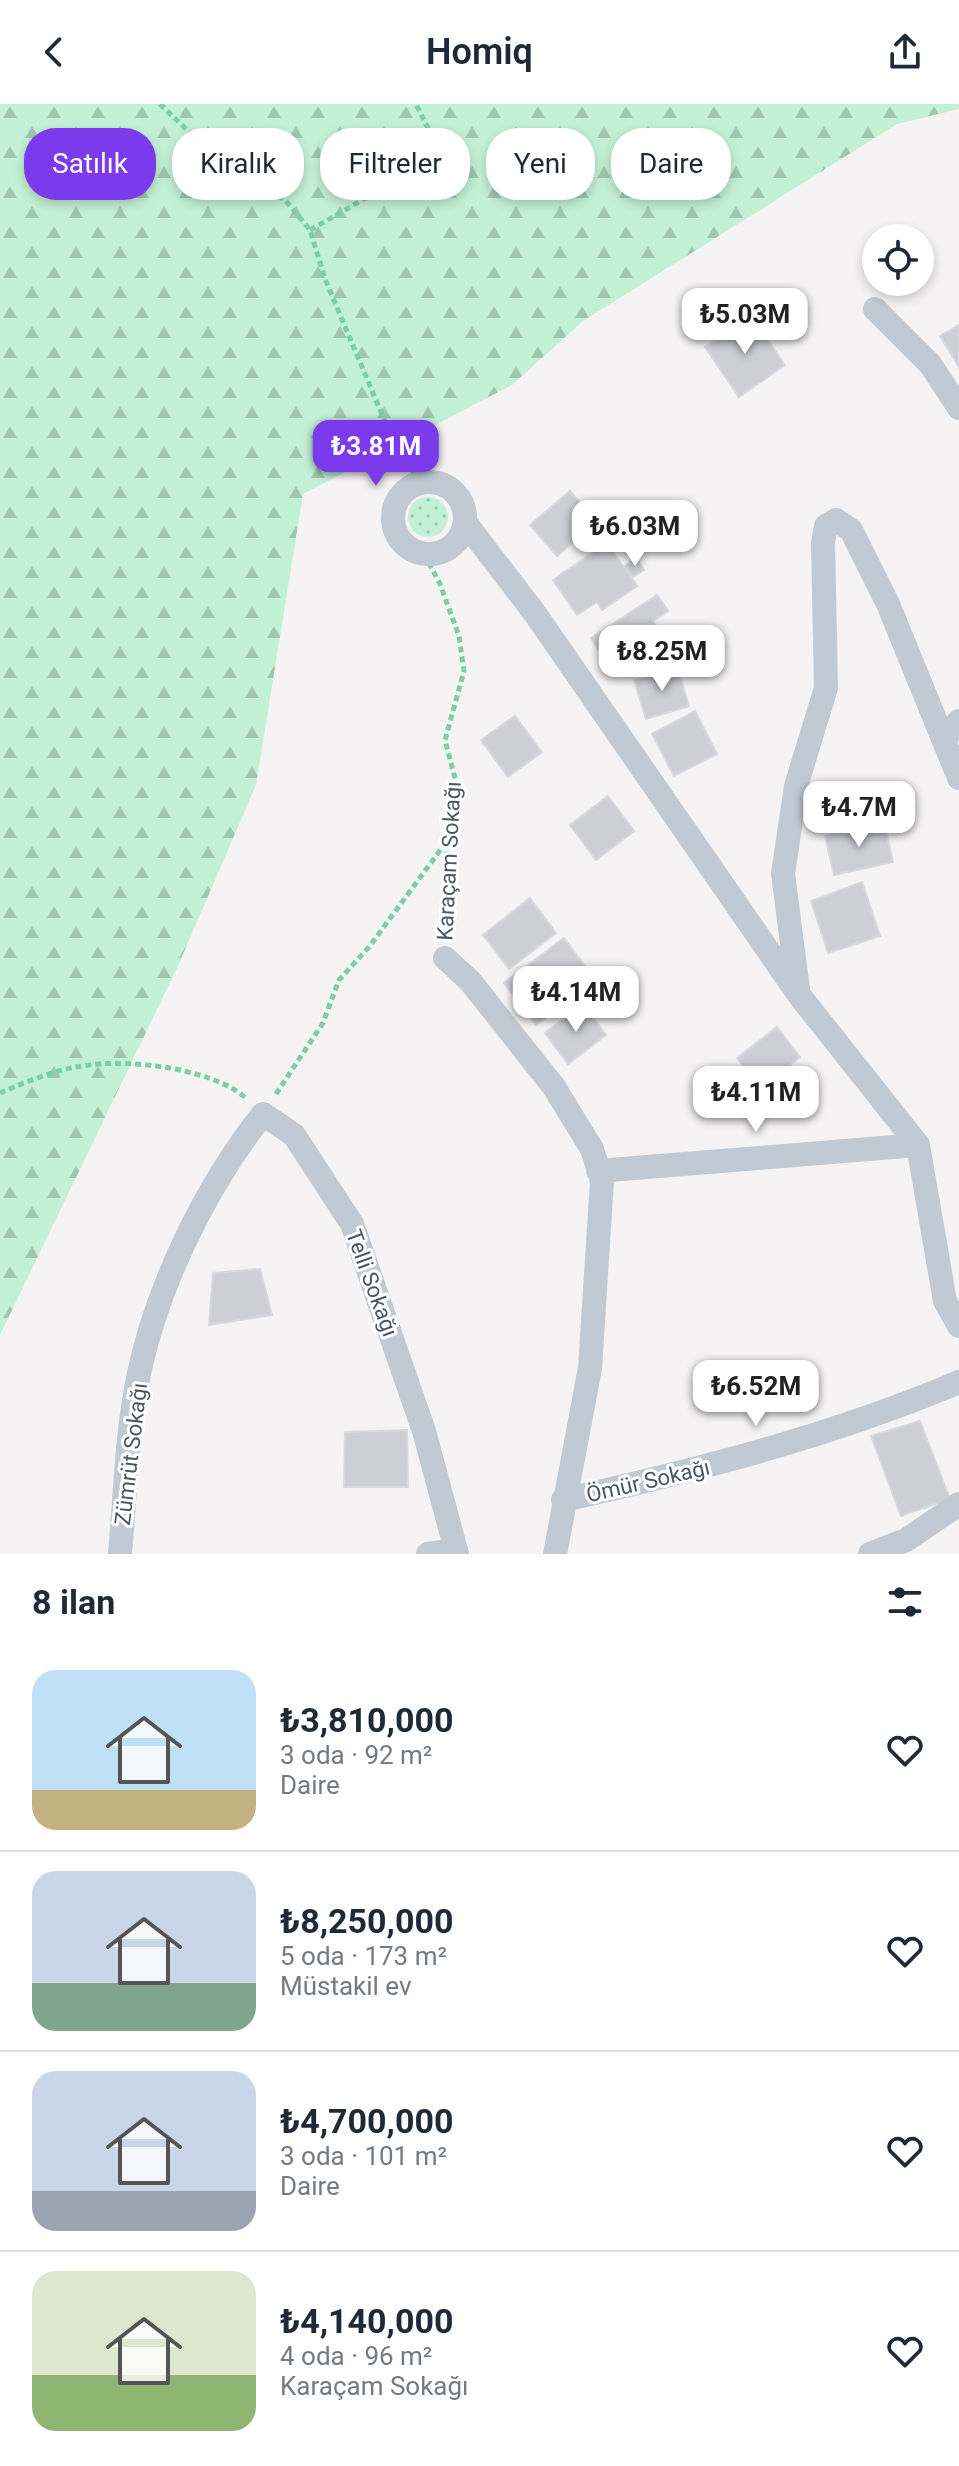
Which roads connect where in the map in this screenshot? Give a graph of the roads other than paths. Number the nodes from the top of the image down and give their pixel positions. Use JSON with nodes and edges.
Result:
{"nodes":[{"id":1,"x":875,"y":309,"type":"dead end"},
{"id":2,"x":959,"y":408,"type":"edge"},
{"id":3,"x":465,"y":522,"type":"junction"},
{"id":4,"x":951,"y":730,"type":"edge"},
{"id":5,"x":959,"y":778,"type":"edge"},
{"id":6,"x":445,"y":958,"type":"road end"},
{"id":7,"x":799,"y":995,"type":"junction"},
{"id":8,"x":918,"y":1145,"type":"junction"},
{"id":9,"x":598,"y":1171,"type":"junction"},
{"id":10,"x":173,"y":1263,"type":"joint"},
{"id":11,"x":959,"y":1326,"type":"edge"},
{"id":12,"x":959,"y":1382,"type":"edge"},
{"id":13,"x":563,"y":1500,"type":"junction"},
{"id":14,"x":959,"y":1504,"type":"edge"},
{"id":15,"x":456,"y":1552,"type":"edge"},
{"id":16,"x":120,"y":1554,"type":"edge"},
{"id":17,"x":428,"y":1554,"type":"edge"},
{"id":18,"x":555,"y":1554,"type":"edge"},
{"id":19,"x":870,"y":1554,"type":"edge"}],
"edges":[{"from":1,"to":2,"type":"street"},
{"from":3,"to":3,"type":"street"},
{"from":3,"to":7,"type":"street"},
{"from":4,"to":5,"type":"street"},
{"from":4,"to":7,"type":"street"},
{"from":6,"to":9,"type":"street","name":"Karaçam Sokağı"},
{"from":7,"to":8,"type":"street"},
{"from":8,"to":9,"type":"street"},
{"from":8,"to":11,"type":"street"},
{"from":9,"to":13,"type":"street","name":"Karaçam Sokağı"},
{"from":10,"to":15,"type":"street","name":"Telli Sokağı"},
{"from":10,"to":16,"type":"street","name":"Zümrüt Sokağı"},
{"from":12,"to":13,"type":"street","name":"Ömür Sokağı"},
{"from":13,"to":18,"type":"street","name":"Karaçam Sokağı"},
{"from":14,"to":19,"type":"street"},
{"from":15,"to":17,"type":"street"}]}
